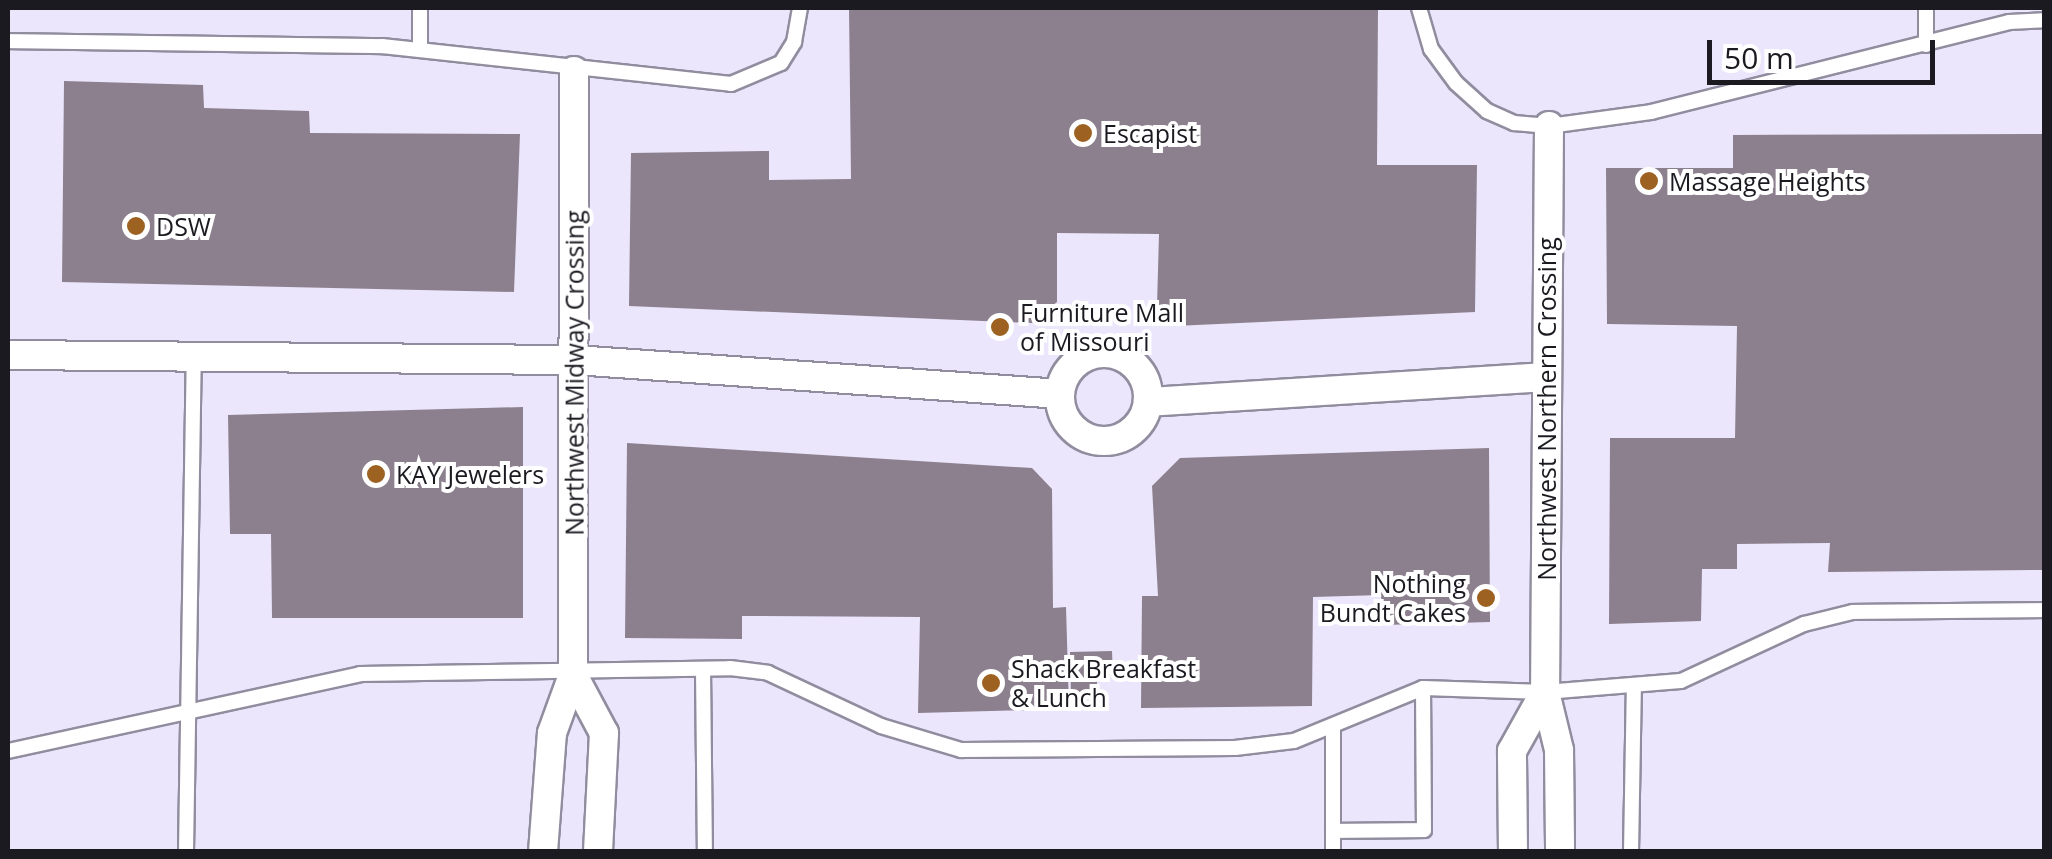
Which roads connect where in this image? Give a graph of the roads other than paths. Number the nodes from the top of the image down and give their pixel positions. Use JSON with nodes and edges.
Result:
{"nodes":[{"id":1,"x":420,"y":8,"type":"edge"},
{"id":2,"x":800,"y":8,"type":"edge"},
{"id":3,"x":1419,"y":8,"type":"edge"},
{"id":4,"x":1926,"y":8,"type":"edge"},
{"id":5,"x":2044,"y":20,"type":"edge"},
{"id":6,"x":8,"y":41,"type":"edge"},
{"id":7,"x":1926,"y":44,"type":"junction"},
{"id":8,"x":420,"y":50,"type":"junction"},
{"id":9,"x":574,"y":70,"type":"junction"},
{"id":10,"x":1549,"y":126,"type":"junction"},
{"id":11,"x":8,"y":354,"type":"edge"},
{"id":12,"x":194,"y":356,"type":"junction"},
{"id":13,"x":575,"y":360,"type":"junction"},
{"id":14,"x":1544,"y":377,"type":"junction"},
{"id":15,"x":1060,"y":394,"type":"junction"},
{"id":16,"x":1148,"y":402,"type":"junction"},
{"id":17,"x":2044,"y":610,"type":"edge"},
{"id":18,"x":703,"y":669,"type":"junction"},
{"id":19,"x":573,"y":675,"type":"junction"},
{"id":20,"x":1423,"y":688,"type":"junction"},
{"id":21,"x":1634,"y":688,"type":"junction"},
{"id":22,"x":1546,"y":692,"type":"junction"},
{"id":23,"x":193,"y":711,"type":"junction"},
{"id":24,"x":1333,"y":726,"type":"junction"},
{"id":25,"x":8,"y":751,"type":"edge"},
{"id":26,"x":1333,"y":830,"type":"junction"},
{"id":27,"x":186,"y":852,"type":"edge"},
{"id":28,"x":543,"y":852,"type":"edge"},
{"id":29,"x":598,"y":852,"type":"edge"},
{"id":30,"x":704,"y":852,"type":"edge"},
{"id":31,"x":1333,"y":852,"type":"edge"},
{"id":32,"x":1513,"y":852,"type":"edge"},
{"id":33,"x":1560,"y":852,"type":"edge"},
{"id":34,"x":1631,"y":852,"type":"edge"}],
"edges":[{"from":1,"to":8,"type":"lane"},
{"from":2,"to":9,"type":"lane"},
{"from":3,"to":10,"type":"lane"},
{"from":4,"to":7,"type":"lane"},
{"from":5,"to":7,"type":"lane"},
{"from":6,"to":8,"type":"lane"},
{"from":7,"to":10,"type":"lane"},
{"from":8,"to":9,"type":"lane"},
{"from":9,"to":13,"type":"street","name":"Northwest Midway Crossing"},
{"from":10,"to":14,"type":"street","name":"Northwest Northern Crossing"},
{"from":11,"to":12,"type":"street"},
{"from":12,"to":13,"type":"street"},
{"from":12,"to":23,"type":"lane"},
{"from":13,"to":15,"type":"street"},
{"from":13,"to":19,"type":"street","name":"Northwest Midway Crossing"},
{"from":14,"to":16,"type":"street"},
{"from":14,"to":22,"type":"street","name":"Northwest Northern Crossing"},
{"from":15,"to":16,"type":"street"},
{"from":15,"to":16,"type":"street"},
{"from":17,"to":21,"type":"lane"},
{"from":18,"to":19,"type":"lane"},
{"from":18,"to":24,"type":"lane"},
{"from":18,"to":30,"type":"lane"},
{"from":19,"to":23,"type":"lane"},
{"from":19,"to":28,"type":"street","name":"Northwest Midway Crossing"},
{"from":19,"to":29,"type":"street","name":"Northwest Midway Crossing"},
{"from":20,"to":22,"type":"lane"},
{"from":20,"to":24,"type":"lane"},
{"from":20,"to":26,"type":"lane"},
{"from":21,"to":22,"type":"lane"},
{"from":21,"to":34,"type":"lane"},
{"from":22,"to":32,"type":"street"},
{"from":22,"to":33,"type":"street","name":"Northwest Northern Crossing"},
{"from":23,"to":25,"type":"lane"},
{"from":23,"to":27,"type":"lane"},
{"from":24,"to":26,"type":"lane"},
{"from":26,"to":31,"type":"lane"}]}
